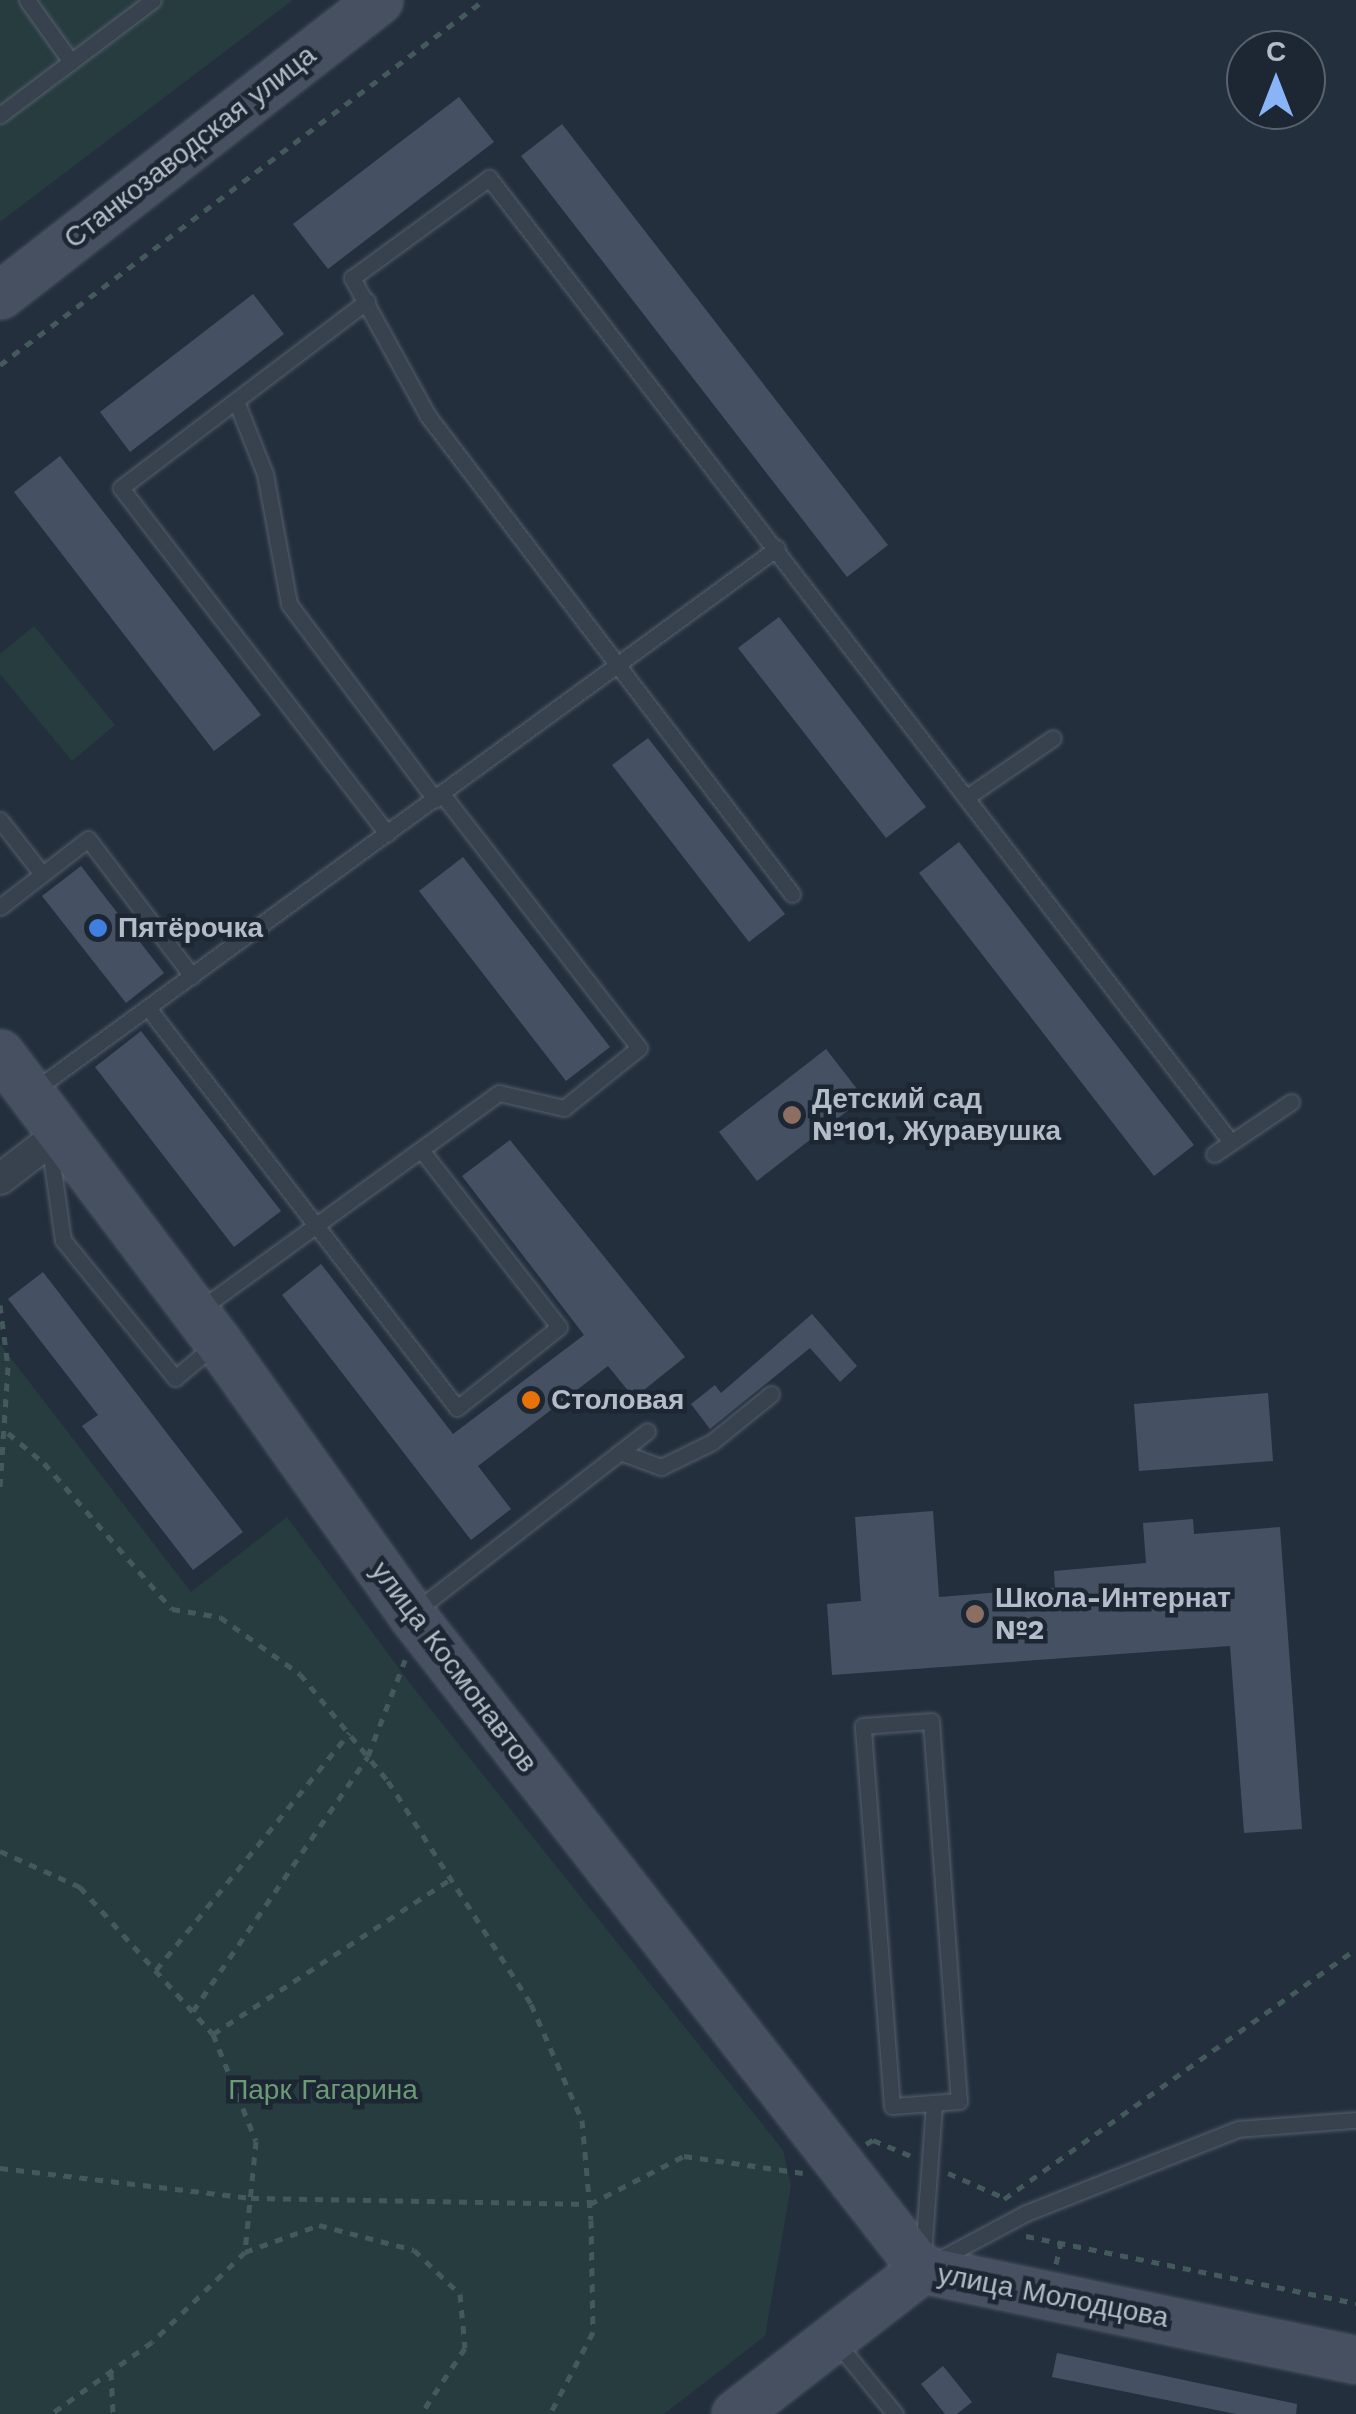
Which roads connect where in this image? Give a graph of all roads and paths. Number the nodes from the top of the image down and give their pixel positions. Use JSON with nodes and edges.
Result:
{"nodes":[{"id":1,"x":27,"y":0,"type":"edge"},
{"id":2,"x":152,"y":0,"type":"edge"},
{"id":3,"x":379,"y":0,"type":"edge"},
{"id":4,"x":484,"y":0,"type":"edge"},
{"id":5,"x":71,"y":62,"type":"junction"},
{"id":6,"x":0,"y":116,"type":"edge"},
{"id":7,"x":0,"y":295,"type":"edge"},
{"id":8,"x":367,"y":301,"type":"junction"},
{"id":9,"x":0,"y":365,"type":"edge"},
{"id":10,"x":236,"y":401,"type":"junction"},
{"id":11,"x":776,"y":548,"type":"junction"},
{"id":12,"x":618,"y":665,"type":"junction"},
{"id":13,"x":1054,"y":738,"type":"dead end"},
{"id":14,"x":438,"y":796,"type":"junction"},
{"id":15,"x":967,"y":797,"type":"junction"},
{"id":16,"x":0,"y":820,"type":"edge"},
{"id":17,"x":387,"y":834,"type":"junction"},
{"id":18,"x":42,"y":874,"type":"junction"},
{"id":19,"x":792,"y":894,"type":"dead end"},
{"id":20,"x":0,"y":907,"type":"edge"},
{"id":21,"x":192,"y":976,"type":"junction"},
{"id":22,"x":148,"y":1008,"type":"junction"},
{"id":23,"x":0,"y":1054,"type":"edge"},
{"id":24,"x":30,"y":1093,"type":"junction"},
{"id":25,"x":1291,"y":1102,"type":"dead end"},
{"id":26,"x":55,"y":1138,"type":"junction"},
{"id":27,"x":1230,"y":1141,"type":"junction"},
{"id":28,"x":422,"y":1150,"type":"junction"},
{"id":29,"x":1214,"y":1154,"type":"dead end"},
{"id":30,"x":0,"y":1179,"type":"edge"},
{"id":31,"x":316,"y":1226,"type":"junction"},
{"id":32,"x":0,"y":1306,"type":"edge"},
{"id":33,"x":207,"y":1327,"type":"junction"},
{"id":34,"x":2,"y":1334,"type":"edge"},
{"id":35,"x":771,"y":1394,"type":"dead end"},
{"id":36,"x":647,"y":1431,"type":"dead end"},
{"id":37,"x":8,"y":1433,"type":"junction"},
{"id":38,"x":620,"y":1452,"type":"junction"},
{"id":39,"x":0,"y":1488,"type":"edge"},
{"id":40,"x":415,"y":1620,"type":"junction"},
{"id":41,"x":349,"y":1733,"type":"junction"},
{"id":42,"x":368,"y":1756,"type":"junction"},
{"id":43,"x":0,"y":1851,"type":"edge"},
{"id":44,"x":454,"y":1876,"type":"junction"},
{"id":45,"x":1356,"y":1949,"type":"edge"},
{"id":46,"x":156,"y":1970,"type":"junction"},
{"id":47,"x":193,"y":2011,"type":"junction"},
{"id":48,"x":213,"y":2034,"type":"junction"},
{"id":49,"x":934,"y":2103,"type":"junction"},
{"id":50,"x":1356,"y":2120,"type":"edge"},
{"id":51,"x":836,"y":2160,"type":"junction"},
{"id":52,"x":929,"y":2164,"type":"junction"},
{"id":53,"x":0,"y":2168,"type":"edge"},
{"id":54,"x":250,"y":2198,"type":"junction"},
{"id":55,"x":1005,"y":2198,"type":"junction"},
{"id":56,"x":590,"y":2204,"type":"junction"},
{"id":57,"x":993,"y":2229,"type":"junction"},
{"id":58,"x":245,"y":2252,"type":"junction"},
{"id":59,"x":922,"y":2269,"type":"junction"},
{"id":60,"x":1356,"y":2303,"type":"edge"},
{"id":61,"x":831,"y":2336,"type":"junction"},
{"id":62,"x":1356,"y":2360,"type":"edge"},
{"id":63,"x":111,"y":2371,"type":"junction"},
{"id":64,"x":115,"y":2412,"type":"edge"},
{"id":65,"x":52,"y":2414,"type":"edge"},
{"id":66,"x":421,"y":2414,"type":"edge"},
{"id":67,"x":550,"y":2414,"type":"edge"},
{"id":68,"x":734,"y":2414,"type":"edge"},
{"id":69,"x":895,"y":2414,"type":"edge"}],
"edges":[{"from":1,"to":5,"type":"lane"},
{"from":2,"to":5,"type":"lane"},
{"from":3,"to":7,"type":"street","name":"Станкозаводская улица"},
{"from":4,"to":9,"type":"path"},
{"from":5,"to":6,"type":"lane"},
{"from":8,"to":10,"type":"lane"},
{"from":8,"to":11,"type":"lane"},
{"from":8,"to":12,"type":"lane"},
{"from":10,"to":14,"type":"lane"},
{"from":10,"to":17,"type":"lane"},
{"from":11,"to":12,"type":"lane"},
{"from":11,"to":15,"type":"lane"},
{"from":12,"to":14,"type":"lane"},
{"from":12,"to":19,"type":"lane"},
{"from":13,"to":15,"type":"lane"},
{"from":14,"to":17,"type":"lane"},
{"from":14,"to":28,"type":"lane"},
{"from":15,"to":27,"type":"lane"},
{"from":16,"to":18,"type":"lane"},
{"from":17,"to":21,"type":"lane"},
{"from":18,"to":20,"type":"lane"},
{"from":18,"to":21,"type":"lane"},
{"from":21,"to":22,"type":"lane"},
{"from":22,"to":24,"type":"lane"},
{"from":22,"to":31,"type":"lane"},
{"from":23,"to":24,"type":"street","name":"улица Космонавтов"},
{"from":24,"to":26,"type":"street","name":"улица Космонавтов"},
{"from":25,"to":27,"type":"lane"},
{"from":26,"to":30,"type":"street"},
{"from":26,"to":33,"type":"street","name":"улица Космонавтов"},
{"from":26,"to":33,"type":"lane"},
{"from":27,"to":29,"type":"lane"},
{"from":28,"to":31,"type":"lane"},
{"from":28,"to":31,"type":"lane"},
{"from":31,"to":33,"type":"lane"},
{"from":32,"to":34,"type":"path"},
{"from":33,"to":40,"type":"street","name":"улица Космонавтов"},
{"from":34,"to":37,"type":"path"},
{"from":35,"to":38,"type":"lane"},
{"from":36,"to":38,"type":"lane"},
{"from":37,"to":39,"type":"path"},
{"from":37,"to":41,"type":"path"},
{"from":38,"to":40,"type":"lane"},
{"from":40,"to":42,"type":"path"},
{"from":40,"to":51,"type":"street","name":"улица Космонавтов"},
{"from":41,"to":42,"type":"path"},
{"from":41,"to":46,"type":"path"},
{"from":42,"to":44,"type":"path"},
{"from":42,"to":47,"type":"path"},
{"from":43,"to":46,"type":"path"},
{"from":44,"to":48,"type":"path"},
{"from":44,"to":56,"type":"path"},
{"from":45,"to":55,"type":"path"},
{"from":46,"to":47,"type":"path"},
{"from":47,"to":48,"type":"path"},
{"from":48,"to":54,"type":"path"},
{"from":49,"to":49,"type":"lane"},
{"from":49,"to":52,"type":"lane"},
{"from":50,"to":57,"type":"lane"},
{"from":51,"to":52,"type":"path"},
{"from":51,"to":56,"type":"path"},
{"from":51,"to":59,"type":"street","name":"улица Космонавтов"},
{"from":52,"to":55,"type":"path"},
{"from":52,"to":59,"type":"lane"},
{"from":53,"to":54,"type":"path"},
{"from":54,"to":56,"type":"path"},
{"from":54,"to":58,"type":"path"},
{"from":55,"to":57,"type":"path"},
{"from":56,"to":67,"type":"path"},
{"from":57,"to":59,"type":"lane"},
{"from":57,"to":60,"type":"path"},
{"from":58,"to":63,"type":"path"},
{"from":58,"to":66,"type":"path"},
{"from":59,"to":61,"type":"street","name":"улица Молодцова"},
{"from":59,"to":62,"type":"street","name":"улица Молодцова"},
{"from":61,"to":68,"type":"street","name":"улица Молодцова"},
{"from":61,"to":69,"type":"lane"},
{"from":63,"to":64,"type":"path"},
{"from":63,"to":65,"type":"path"}]}
